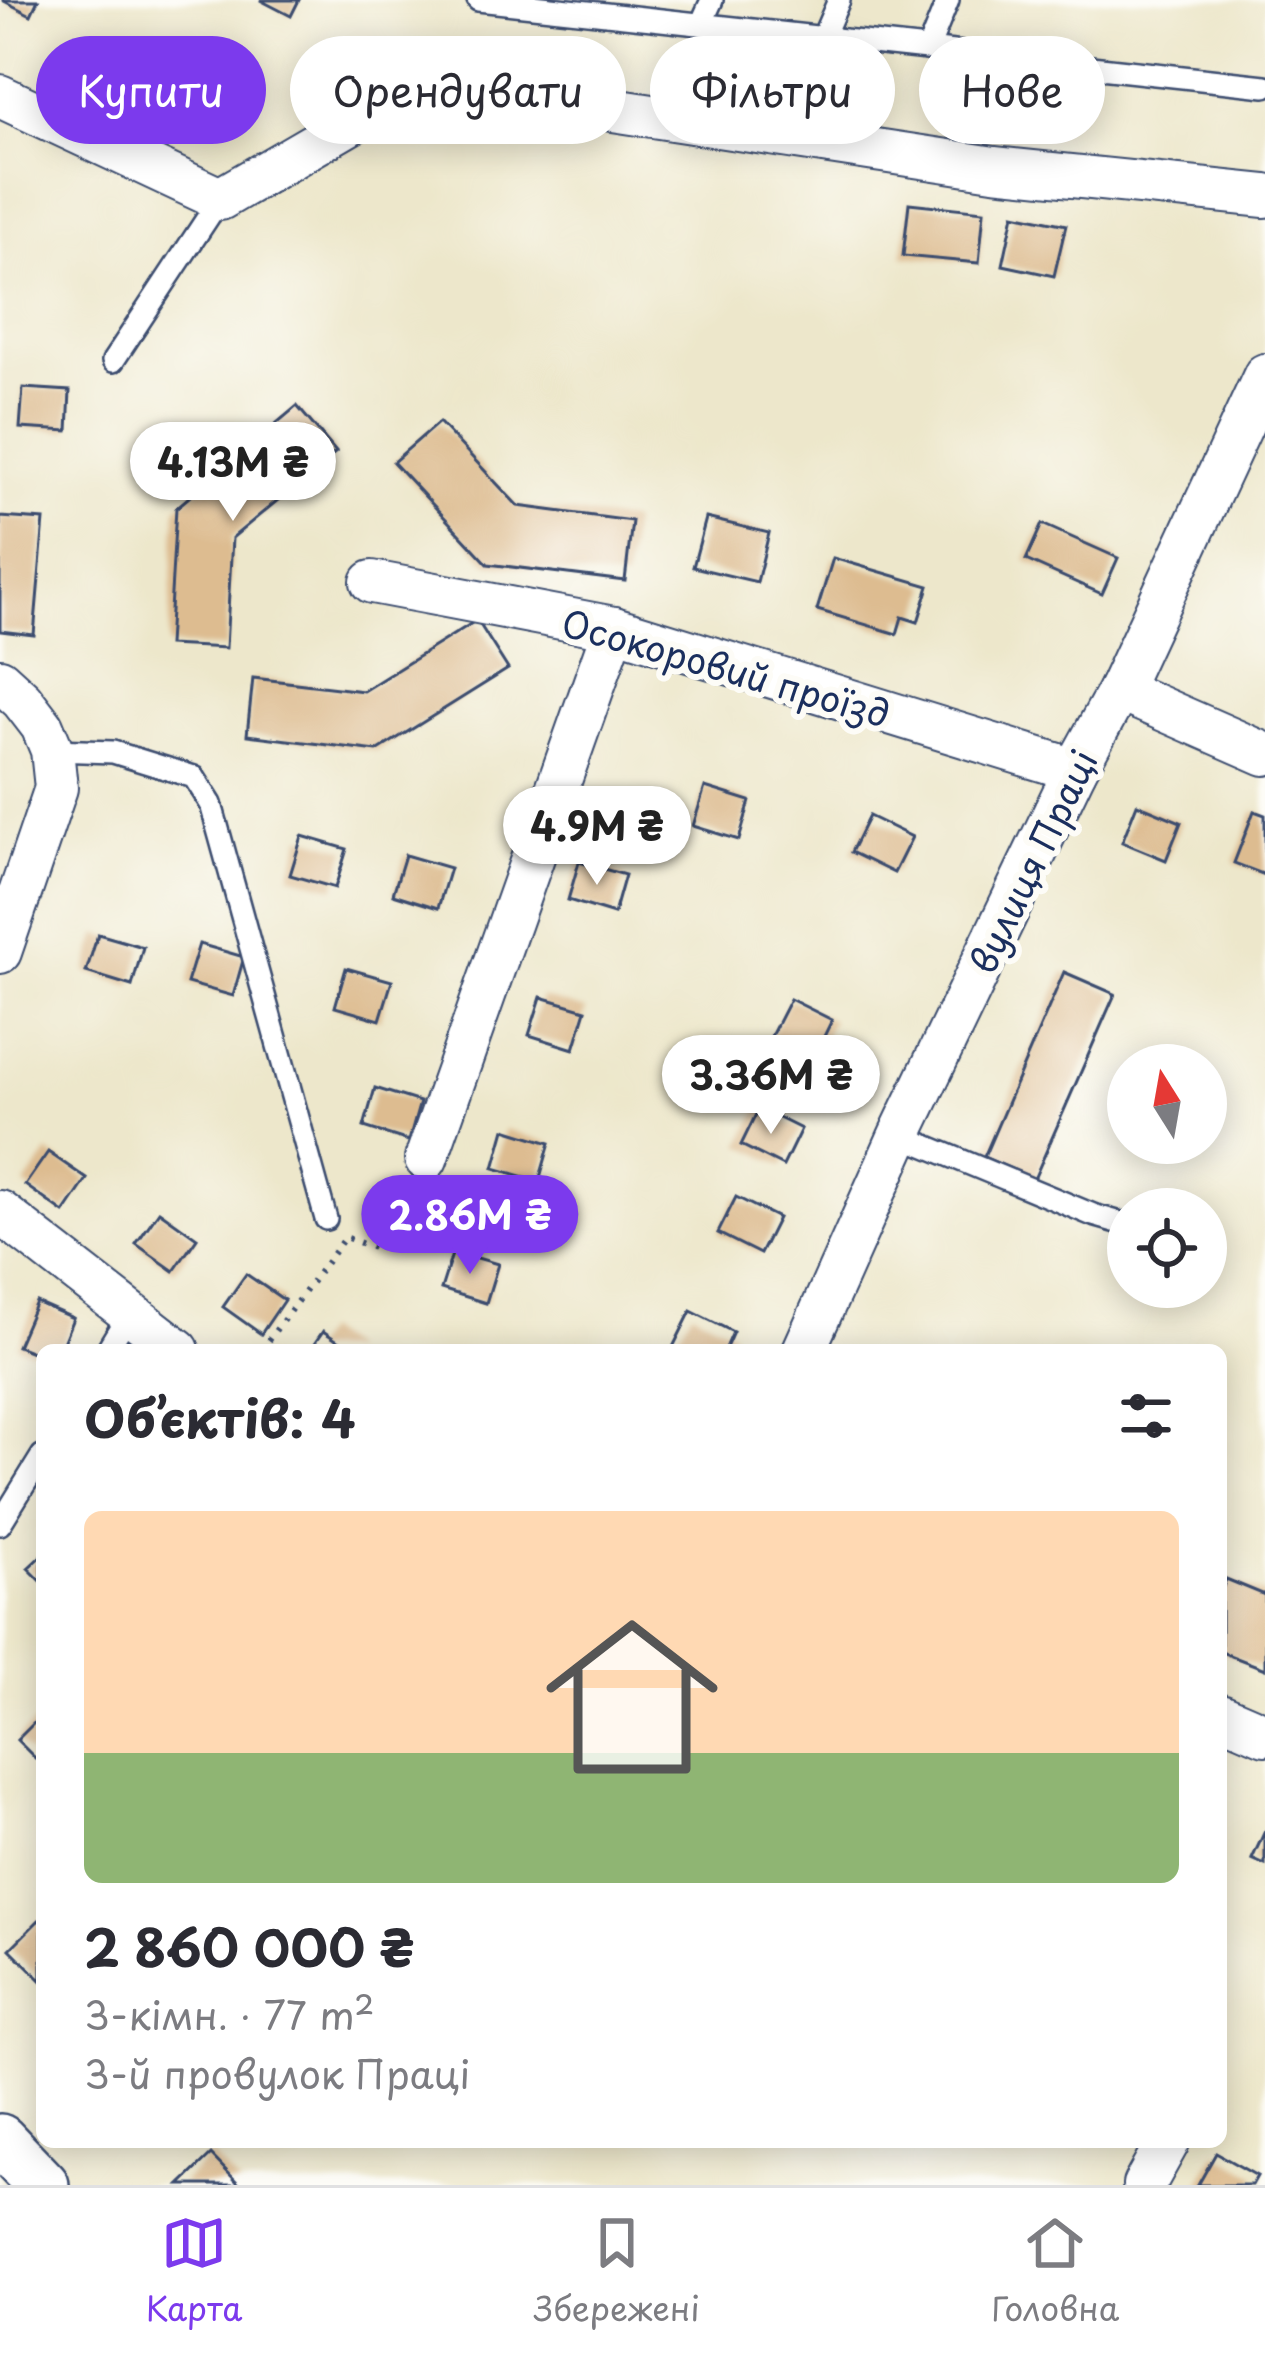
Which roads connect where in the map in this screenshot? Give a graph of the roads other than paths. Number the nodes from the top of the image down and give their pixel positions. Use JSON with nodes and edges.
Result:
{"nodes":[{"id":1,"x":478,"y":0,"type":"edge"},
{"id":2,"x":712,"y":0,"type":"edge"},
{"id":3,"x":839,"y":0,"type":"edge"},
{"id":4,"x":948,"y":0,"type":"edge"},
{"id":5,"x":488,"y":1,"type":"edge"},
{"id":6,"x":600,"y":6,"type":"edge"},
{"id":7,"x":701,"y":24,"type":"junction"},
{"id":8,"x":815,"y":36,"type":"edge"},
{"id":9,"x":824,"y":36,"type":"edge"},
{"id":10,"x":933,"y":36,"type":"edge"},
{"id":11,"x":1105,"y":68,"type":"edge"},
{"id":12,"x":1265,"y":86,"type":"edge"},
{"id":13,"x":0,"y":96,"type":"edge"},
{"id":14,"x":1265,"y":196,"type":"edge"},
{"id":15,"x":220,"y":199,"type":"junction"},
{"id":16,"x":113,"y":361,"type":"dead end"},
{"id":17,"x":1265,"y":375,"type":"edge"},
{"id":18,"x":372,"y":582,"type":"dead end"},
{"id":19,"x":614,"y":628,"type":"junction"},
{"id":20,"x":0,"y":680,"type":"edge"},
{"id":21,"x":1119,"y":690,"type":"junction"},
{"id":22,"x":52,"y":750,"type":"junction"},
{"id":23,"x":1265,"y":754,"type":"edge"},
{"id":24,"x":1075,"y":770,"type":"junction"},
{"id":25,"x":0,"y":952,"type":"edge"},
{"id":26,"x":900,"y":1135,"type":"junction"},
{"id":27,"x":426,"y":1159,"type":"road end"},
{"id":28,"x":0,"y":1212,"type":"edge"},
{"id":29,"x":326,"y":1219,"type":"dead end"},
{"id":30,"x":1107,"y":1219,"type":"edge"},
{"id":31,"x":130,"y":1312,"type":"junction"},
{"id":32,"x":111,"y":1344,"type":"edge"},
{"id":33,"x":170,"y":1344,"type":"edge"},
{"id":34,"x":807,"y":1344,"type":"edge"},
{"id":35,"x":36,"y":1466,"type":"edge"},
{"id":36,"x":0,"y":1525,"type":"edge"},
{"id":37,"x":1227,"y":1718,"type":"edge"},
{"id":38,"x":1265,"y":1734,"type":"edge"},
{"id":39,"x":0,"y":2140,"type":"edge"},
{"id":40,"x":1165,"y":2148,"type":"edge"},
{"id":41,"x":44,"y":2185,"type":"edge"},
{"id":42,"x":1144,"y":2185,"type":"edge"}],
"edges":[{"from":1,"to":5,"type":"lane"},
{"from":2,"to":7,"type":"lane"},
{"from":3,"to":9,"type":"lane"},
{"from":4,"to":10,"type":"lane"},
{"from":5,"to":6,"type":"lane"},
{"from":6,"to":7,"type":"lane"},
{"from":7,"to":8,"type":"lane"},
{"from":11,"to":12,"type":"lane"},
{"from":13,"to":15,"type":"street"},
{"from":14,"to":15,"type":"street"},
{"from":15,"to":16,"type":"lane"},
{"from":17,"to":21,"type":"street","name":"вулиця Праці"},
{"from":18,"to":19,"type":"street","name":"Осокоровий проїзд"},
{"from":19,"to":24,"type":"street","name":"Осокоровий проїзд"},
{"from":19,"to":27,"type":"street"},
{"from":20,"to":22,"type":"street"},
{"from":21,"to":23,"type":"street"},
{"from":21,"to":24,"type":"street","name":"вулиця Праці"},
{"from":22,"to":25,"type":"street"},
{"from":22,"to":29,"type":"lane"},
{"from":24,"to":26,"type":"street","name":"вулиця Праці"},
{"from":26,"to":30,"type":"lane"},
{"from":26,"to":34,"type":"street","name":"вулиця Праці"},
{"from":28,"to":31,"type":"street"},
{"from":31,"to":32,"type":"lane"},
{"from":31,"to":33,"type":"street"},
{"from":35,"to":36,"type":"lane"},
{"from":37,"to":38,"type":"street"},
{"from":39,"to":41,"type":"street"},
{"from":40,"to":42,"type":"street"}]}
